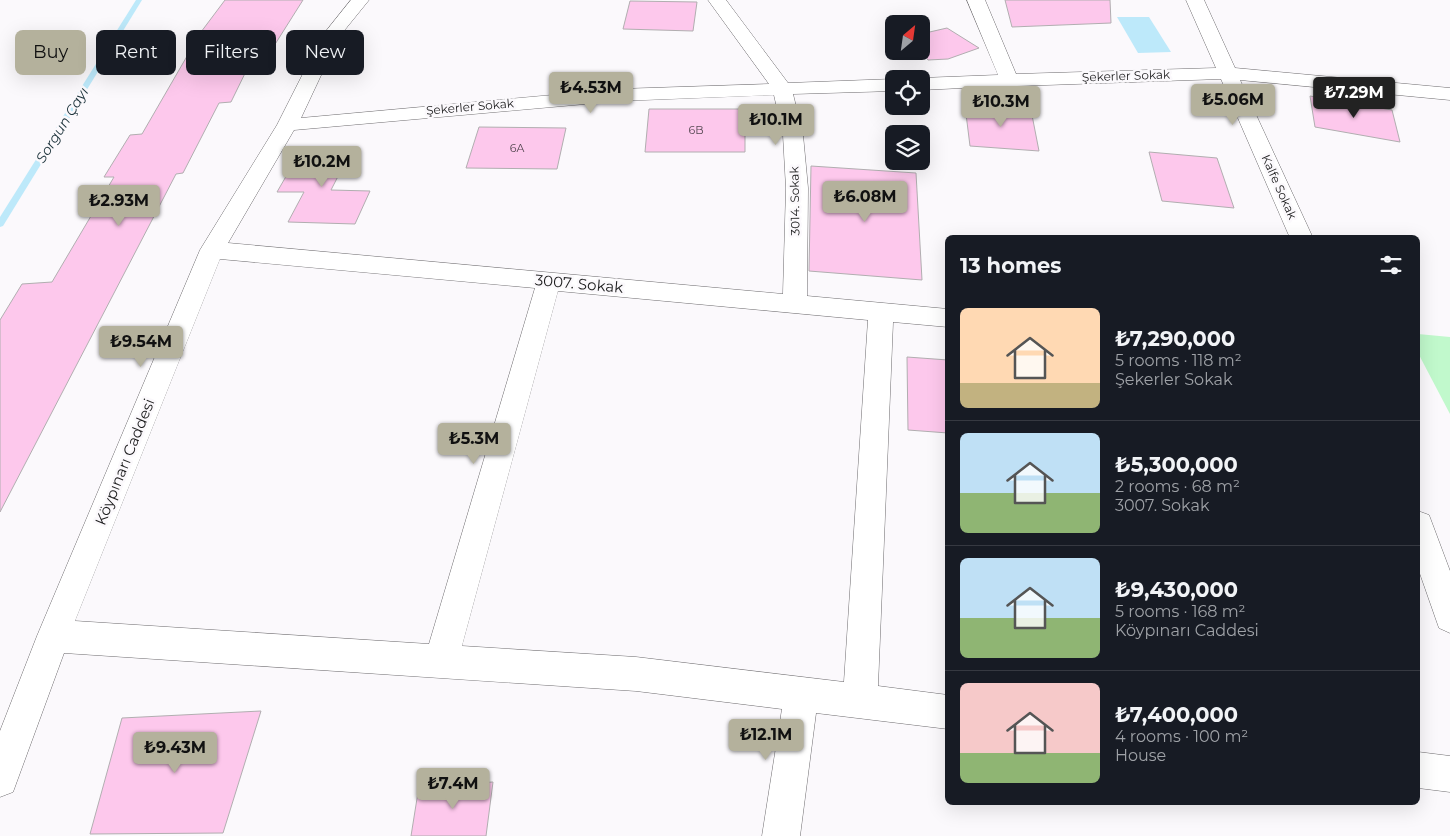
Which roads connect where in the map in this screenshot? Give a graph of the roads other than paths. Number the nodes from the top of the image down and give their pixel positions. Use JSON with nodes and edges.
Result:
{"nodes":[{"id":1,"x":360,"y":0,"type":"edge"},
{"id":2,"x":717,"y":0,"type":"edge"},
{"id":3,"x":976,"y":0,"type":"edge"},
{"id":4,"x":1195,"y":0,"type":"edge"},
{"id":5,"x":1229,"y":73,"type":"junction"},
{"id":6,"x":1010,"y":82,"type":"junction"},
{"id":7,"x":930,"y":84,"type":"edge"},
{"id":8,"x":885,"y":85,"type":"edge"},
{"id":9,"x":782,"y":88,"type":"junction"},
{"id":10,"x":1450,"y":94,"type":"edge"},
{"id":11,"x":287,"y":125,"type":"junction"},
{"id":12,"x":1301,"y":235,"type":"edge"},
{"id":13,"x":212,"y":250,"type":"junction"},
{"id":14,"x":549,"y":281,"type":"junction"},
{"id":15,"x":795,"y":304,"type":"junction"},
{"id":16,"x":881,"y":312,"type":"junction"},
{"id":17,"x":945,"y":318,"type":"edge"},
{"id":18,"x":1420,"y":530,"type":"edge"},
{"id":19,"x":1450,"y":617,"type":"edge"},
{"id":20,"x":54,"y":636,"type":"junction"},
{"id":21,"x":441,"y":661,"type":"junction"},
{"id":22,"x":801,"y":694,"type":"junction"},
{"id":23,"x":860,"y":701,"type":"junction"},
{"id":24,"x":945,"y":712,"type":"edge"},
{"id":25,"x":1420,"y":770,"type":"edge"},
{"id":26,"x":1450,"y":774,"type":"edge"},
{"id":27,"x":0,"y":779,"type":"edge"},
{"id":28,"x":781,"y":836,"type":"edge"}],
"edges":[{"from":1,"to":11,"type":"street","name":"Köypınarı Caddesi"},
{"from":2,"to":9,"type":"street","name":"3014. Sokak"},
{"from":3,"to":6,"type":"street"},
{"from":4,"to":5,"type":"street","name":"Kalfe Sokak"},
{"from":5,"to":6,"type":"street","name":"Şekerler Sokak"},
{"from":5,"to":10,"type":"street","name":"Şekerler Sokak"},
{"from":5,"to":12,"type":"street","name":"Kalfe Sokak"},
{"from":6,"to":7,"type":"street","name":"Şekerler Sokak"},
{"from":8,"to":9,"type":"street","name":"Şekerler Sokak"},
{"from":9,"to":11,"type":"street","name":"Şekerler Sokak"},
{"from":9,"to":15,"type":"street","name":"3014. Sokak"},
{"from":11,"to":13,"type":"street","name":"Köypınarı Caddesi"},
{"from":13,"to":14,"type":"street","name":"3007. Sokak"},
{"from":13,"to":20,"type":"street","name":"Köypınarı Caddesi"},
{"from":14,"to":15,"type":"street","name":"3007. Sokak"},
{"from":14,"to":21,"type":"street"},
{"from":15,"to":16,"type":"street","name":"3007. Sokak"},
{"from":16,"to":17,"type":"street","name":"3007. Sokak"},
{"from":16,"to":23,"type":"street"},
{"from":18,"to":19,"type":"street"},
{"from":20,"to":21,"type":"street"},
{"from":20,"to":27,"type":"street","name":"Köypınarı Caddesi"},
{"from":21,"to":22,"type":"street"},
{"from":22,"to":23,"type":"street"},
{"from":22,"to":28,"type":"street"},
{"from":23,"to":24,"type":"street"},
{"from":25,"to":26,"type":"street"}]}
